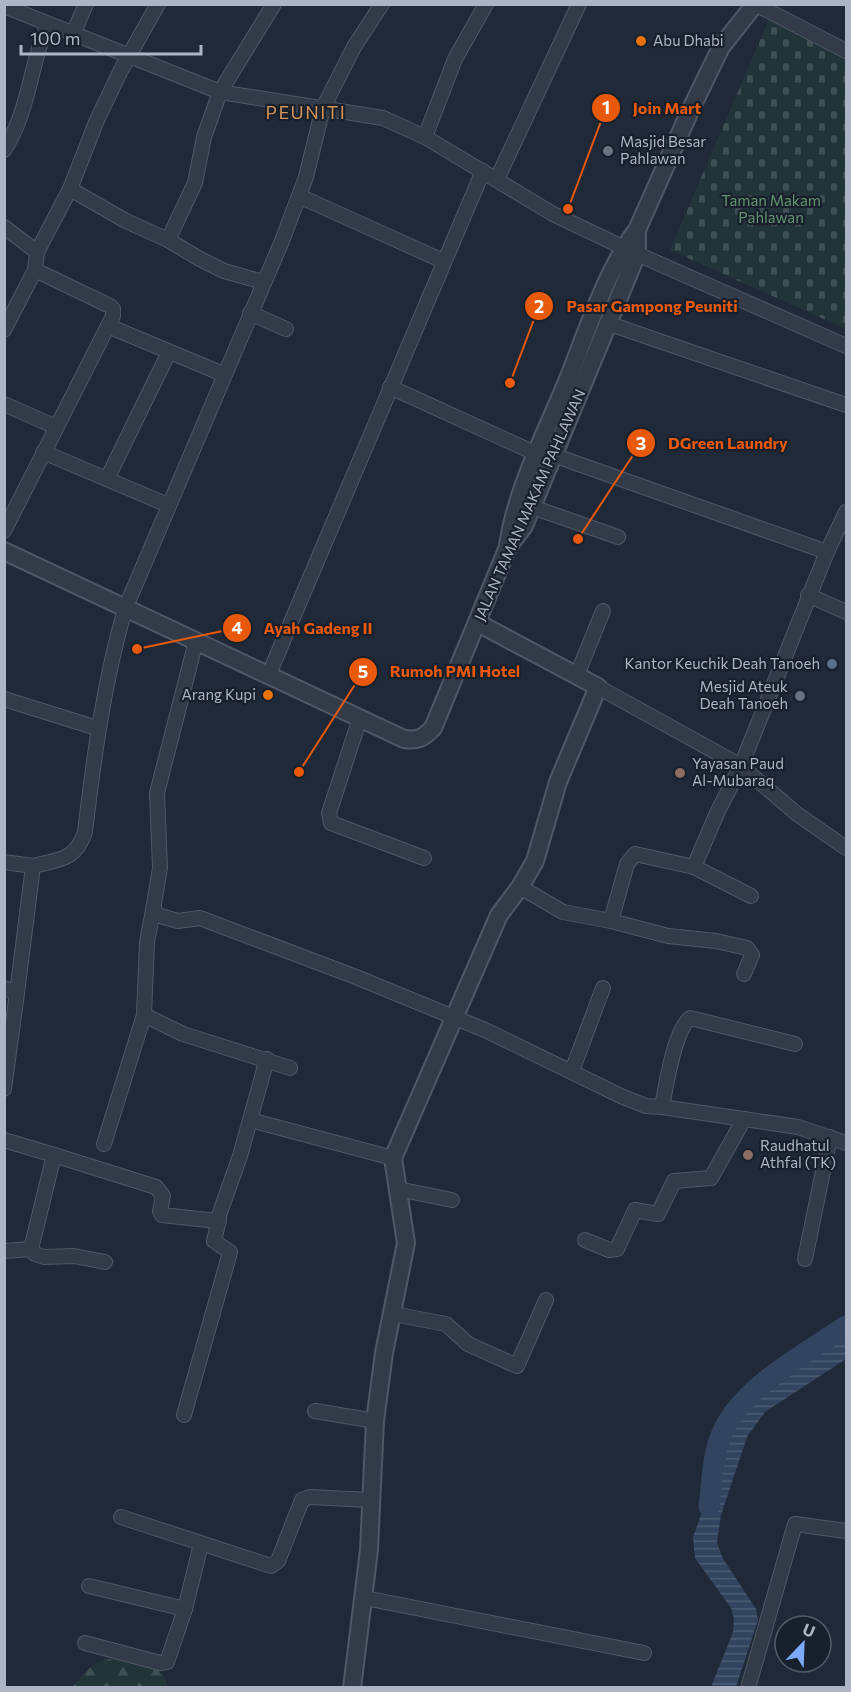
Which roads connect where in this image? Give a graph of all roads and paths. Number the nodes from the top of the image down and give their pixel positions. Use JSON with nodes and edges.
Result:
{"nodes":[{"id":1,"x":86,"y":4,"type":"edge"},
{"id":2,"x":158,"y":4,"type":"edge"},
{"id":3,"x":274,"y":4,"type":"edge"},
{"id":4,"x":382,"y":4,"type":"edge"},
{"id":5,"x":486,"y":4,"type":"edge"},
{"id":6,"x":579,"y":4,"type":"edge"},
{"id":7,"x":755,"y":4,"type":"edge"},
{"id":8,"x":4,"y":6,"type":"edge"},
{"id":9,"x":47,"y":25,"type":"junction"},
{"id":10,"x":73,"y":34,"type":"junction"},
{"id":11,"x":846,"y":51,"type":"edge"},
{"id":12,"x":131,"y":56,"type":"junction"},
{"id":13,"x":220,"y":92,"type":"junction"},
{"id":14,"x":323,"y":108,"type":"junction"},
{"id":15,"x":425,"y":137,"type":"junction"},
{"id":16,"x":4,"y":150,"type":"edge"},
{"id":17,"x":483,"y":171,"type":"junction"},
{"id":18,"x":497,"y":179,"type":"junction"},
{"id":19,"x":70,"y":189,"type":"junction"},
{"id":20,"x":299,"y":196,"type":"junction"},
{"id":21,"x":9,"y":229,"type":"edge"},
{"id":22,"x":45,"y":234,"type":"junction"},
{"id":23,"x":168,"y":240,"type":"junction"},
{"id":24,"x":630,"y":251,"type":"junction"},
{"id":25,"x":37,"y":252,"type":"junction"},
{"id":26,"x":443,"y":261,"type":"junction"},
{"id":27,"x":35,"y":270,"type":"junction"},
{"id":28,"x":264,"y":282,"type":"junction"},
{"id":29,"x":250,"y":313,"type":"junction"},
{"id":30,"x":607,"y":323,"type":"junction"},
{"id":31,"x":108,"y":326,"type":"junction"},
{"id":32,"x":286,"y":329,"type":"dead end"},
{"id":33,"x":4,"y":330,"type":"edge"},
{"id":34,"x":846,"y":346,"type":"edge"},
{"id":35,"x":169,"y":352,"type":"junction"},
{"id":36,"x":585,"y":357,"type":"junction"},
{"id":37,"x":223,"y":374,"type":"junction"},
{"id":38,"x":390,"y":387,"type":"junction"},
{"id":39,"x":4,"y":404,"type":"edge"},
{"id":40,"x":846,"y":405,"type":"edge"},
{"id":41,"x":56,"y":427,"type":"junction"},
{"id":42,"x":43,"y":452,"type":"junction"},
{"id":43,"x":545,"y":455,"type":"junction"},
{"id":44,"x":107,"y":479,"type":"junction"},
{"id":45,"x":168,"y":505,"type":"junction"},
{"id":46,"x":532,"y":507,"type":"junction"},
{"id":47,"x":846,"y":512,"type":"edge"},
{"id":48,"x":4,"y":531,"type":"edge"},
{"id":49,"x":618,"y":537,"type":"dead end"},
{"id":50,"x":508,"y":547,"type":"junction"},
{"id":51,"x":4,"y":552,"type":"edge"},
{"id":52,"x":827,"y":552,"type":"junction"},
{"id":53,"x":808,"y":595,"type":"junction"},
{"id":54,"x":125,"y":609,"type":"junction"},
{"id":55,"x":603,"y":611,"type":"dead end"},
{"id":56,"x":846,"y":612,"type":"edge"},
{"id":57,"x":478,"y":623,"type":"junction"},
{"id":58,"x":196,"y":641,"type":"junction"},
{"id":59,"x":269,"y":674,"type":"junction"},
{"id":60,"x":577,"y":675,"type":"junction"},
{"id":61,"x":598,"y":687,"type":"junction"},
{"id":62,"x":4,"y":699,"type":"edge"},
{"id":63,"x":360,"y":718,"type":"junction"},
{"id":64,"x":97,"y":728,"type":"junction"},
{"id":65,"x":741,"y":766,"type":"junction"},
{"id":66,"x":846,"y":848,"type":"edge"},
{"id":67,"x":424,"y":858,"type":"dead end"},
{"id":68,"x":4,"y":862,"type":"edge"},
{"id":69,"x":33,"y":866,"type":"junction"},
{"id":70,"x":694,"y":867,"type":"junction"},
{"id":71,"x":520,"y":887,"type":"junction"},
{"id":72,"x":751,"y":896,"type":"dead end"},
{"id":73,"x":153,"y":910,"type":"junction"},
{"id":74,"x":611,"y":921,"type":"junction"},
{"id":75,"x":744,"y":975,"type":"dead end"},
{"id":76,"x":603,"y":988,"type":"dead end"},
{"id":77,"x":11,"y":991,"type":"edge"},
{"id":78,"x":144,"y":1015,"type":"junction"},
{"id":79,"x":452,"y":1018,"type":"junction"},
{"id":80,"x":795,"y":1044,"type":"dead end"},
{"id":81,"x":267,"y":1059,"type":"junction"},
{"id":82,"x":290,"y":1068,"type":"dead end"},
{"id":83,"x":572,"y":1071,"type":"junction"},
{"id":84,"x":4,"y":1089,"type":"edge"},
{"id":85,"x":662,"y":1107,"type":"junction"},
{"id":86,"x":744,"y":1119,"type":"junction"},
{"id":87,"x":250,"y":1120,"type":"junction"},
{"id":88,"x":830,"y":1137,"type":"junction"},
{"id":89,"x":4,"y":1140,"type":"edge"},
{"id":90,"x":846,"y":1143,"type":"edge"},
{"id":91,"x":104,"y":1144,"type":"dead end"},
{"id":92,"x":54,"y":1155,"type":"junction"},
{"id":93,"x":393,"y":1158,"type":"junction"},
{"id":94,"x":398,"y":1189,"type":"junction"},
{"id":95,"x":452,"y":1200,"type":"dead end"},
{"id":96,"x":219,"y":1220,"type":"junction"},
{"id":97,"x":585,"y":1240,"type":"dead end"},
{"id":98,"x":31,"y":1249,"type":"junction"},
{"id":99,"x":4,"y":1251,"type":"edge"},
{"id":100,"x":806,"y":1259,"type":"dead end"},
{"id":101,"x":105,"y":1262,"type":"dead end"},
{"id":102,"x":546,"y":1300,"type":"dead end"},
{"id":103,"x":393,"y":1314,"type":"junction"},
{"id":104,"x":315,"y":1412,"type":"dead end"},
{"id":105,"x":184,"y":1415,"type":"dead end"},
{"id":106,"x":375,"y":1420,"type":"junction"},
{"id":107,"x":370,"y":1500,"type":"junction"},
{"id":108,"x":121,"y":1517,"type":"dead end"},
{"id":109,"x":846,"y":1531,"type":"edge"},
{"id":110,"x":201,"y":1544,"type":"junction"},
{"id":111,"x":90,"y":1586,"type":"dead end"},
{"id":112,"x":364,"y":1598,"type":"junction"},
{"id":113,"x":185,"y":1609,"type":"junction"},
{"id":114,"x":85,"y":1643,"type":"dead end"},
{"id":115,"x":644,"y":1653,"type":"dead end"},
{"id":116,"x":352,"y":1688,"type":"edge"},
{"id":117,"x":748,"y":1688,"type":"edge"}],
"edges":[{"from":1,"to":10,"type":"street"},
{"from":2,"to":12,"type":"street"},
{"from":3,"to":13,"type":"street"},
{"from":4,"to":14,"type":"street"},
{"from":5,"to":15,"type":"street"},
{"from":6,"to":18,"type":"street"},
{"from":7,"to":11,"type":"street"},
{"from":7,"to":24,"type":"street","name":"JALAN TAMAN MAKAM PAHLAWAN"},
{"from":8,"to":9,"type":"street"},
{"from":9,"to":10,"type":"street"},
{"from":9,"to":16,"type":"street"},
{"from":10,"to":12,"type":"street"},
{"from":12,"to":13,"type":"street"},
{"from":12,"to":19,"type":"street"},
{"from":13,"to":14,"type":"street"},
{"from":13,"to":23,"type":"street"},
{"from":14,"to":15,"type":"street"},
{"from":14,"to":20,"type":"street"},
{"from":15,"to":17,"type":"street"},
{"from":17,"to":18,"type":"street"},
{"from":17,"to":26,"type":"street"},
{"from":18,"to":24,"type":"street"},
{"from":19,"to":22,"type":"street"},
{"from":19,"to":23,"type":"street"},
{"from":20,"to":26,"type":"street"},
{"from":20,"to":28,"type":"street"},
{"from":21,"to":22,"type":"street"},
{"from":21,"to":25,"type":"street"},
{"from":22,"to":25,"type":"street"},
{"from":23,"to":28,"type":"street"},
{"from":24,"to":30,"type":"street","name":"JALAN TAMAN MAKAM PAHLAWAN"},
{"from":24,"to":34,"type":"street"},
{"from":24,"to":36,"type":"street"},
{"from":25,"to":27,"type":"street"},
{"from":26,"to":38,"type":"street"},
{"from":27,"to":31,"type":"street"},
{"from":27,"to":33,"type":"street"},
{"from":28,"to":29,"type":"street"},
{"from":29,"to":32,"type":"street"},
{"from":29,"to":37,"type":"street"},
{"from":30,"to":36,"type":"street","name":"JALAN TAMAN MAKAM PAHLAWAN"},
{"from":30,"to":40,"type":"street"},
{"from":31,"to":35,"type":"street"},
{"from":31,"to":41,"type":"street"},
{"from":35,"to":37,"type":"street"},
{"from":35,"to":44,"type":"street"},
{"from":36,"to":43,"type":"street","name":"JALAN TAMAN MAKAM PAHLAWAN"},
{"from":37,"to":45,"type":"street"},
{"from":38,"to":43,"type":"street"},
{"from":38,"to":59,"type":"street"},
{"from":39,"to":41,"type":"street"},
{"from":41,"to":42,"type":"street"},
{"from":42,"to":44,"type":"street"},
{"from":42,"to":48,"type":"street"},
{"from":43,"to":46,"type":"street","name":"JALAN TAMAN MAKAM PAHLAWAN"},
{"from":43,"to":50,"type":"street"},
{"from":43,"to":52,"type":"street"},
{"from":44,"to":45,"type":"street"},
{"from":45,"to":54,"type":"street"},
{"from":46,"to":49,"type":"street"},
{"from":46,"to":50,"type":"street","name":"JALAN TAMAN MAKAM PAHLAWAN"},
{"from":47,"to":52,"type":"street"},
{"from":50,"to":57,"type":"street","name":"JALAN TAMAN MAKAM PAHLAWAN"},
{"from":51,"to":54,"type":"street"},
{"from":52,"to":53,"type":"street"},
{"from":53,"to":56,"type":"street"},
{"from":53,"to":65,"type":"street"},
{"from":54,"to":58,"type":"street"},
{"from":54,"to":64,"type":"street"},
{"from":55,"to":60,"type":"street"},
{"from":57,"to":60,"type":"street"},
{"from":57,"to":63,"type":"street","name":"JALAN TAMAN MAKAM PAHLAWAN"},
{"from":58,"to":59,"type":"street"},
{"from":58,"to":73,"type":"street"},
{"from":59,"to":63,"type":"street"},
{"from":60,"to":61,"type":"street"},
{"from":61,"to":65,"type":"street"},
{"from":61,"to":71,"type":"street"},
{"from":62,"to":64,"type":"street"},
{"from":63,"to":67,"type":"street"},
{"from":64,"to":69,"type":"street"},
{"from":65,"to":66,"type":"street"},
{"from":65,"to":70,"type":"street"},
{"from":68,"to":69,"type":"street"},
{"from":69,"to":77,"type":"street"},
{"from":70,"to":72,"type":"street"},
{"from":70,"to":74,"type":"street"},
{"from":71,"to":74,"type":"street"},
{"from":71,"to":79,"type":"street"},
{"from":73,"to":78,"type":"street"},
{"from":73,"to":79,"type":"street"},
{"from":74,"to":75,"type":"street"},
{"from":76,"to":83,"type":"street"},
{"from":77,"to":84,"type":"street"},
{"from":78,"to":81,"type":"street"},
{"from":78,"to":91,"type":"street"},
{"from":79,"to":83,"type":"street"},
{"from":79,"to":93,"type":"street"},
{"from":80,"to":85,"type":"street"},
{"from":81,"to":82,"type":"street"},
{"from":81,"to":87,"type":"street"},
{"from":83,"to":85,"type":"street"},
{"from":85,"to":86,"type":"street"},
{"from":86,"to":88,"type":"street"},
{"from":86,"to":97,"type":"street"},
{"from":87,"to":93,"type":"street"},
{"from":87,"to":96,"type":"street"},
{"from":88,"to":90,"type":"street"},
{"from":88,"to":100,"type":"street"},
{"from":89,"to":92,"type":"street"},
{"from":92,"to":96,"type":"street"},
{"from":92,"to":98,"type":"street"},
{"from":93,"to":94,"type":"street"},
{"from":94,"to":95,"type":"street"},
{"from":94,"to":103,"type":"street"},
{"from":96,"to":105,"type":"street"},
{"from":98,"to":99,"type":"street"},
{"from":98,"to":101,"type":"street"},
{"from":102,"to":103,"type":"street"},
{"from":103,"to":106,"type":"street"},
{"from":104,"to":106,"type":"street"},
{"from":106,"to":107,"type":"street"},
{"from":107,"to":110,"type":"street"},
{"from":107,"to":112,"type":"street"},
{"from":108,"to":110,"type":"street"},
{"from":109,"to":117,"type":"street"},
{"from":110,"to":113,"type":"street"},
{"from":111,"to":113,"type":"street"},
{"from":112,"to":115,"type":"street"},
{"from":112,"to":116,"type":"street"},
{"from":113,"to":114,"type":"street"}]}
